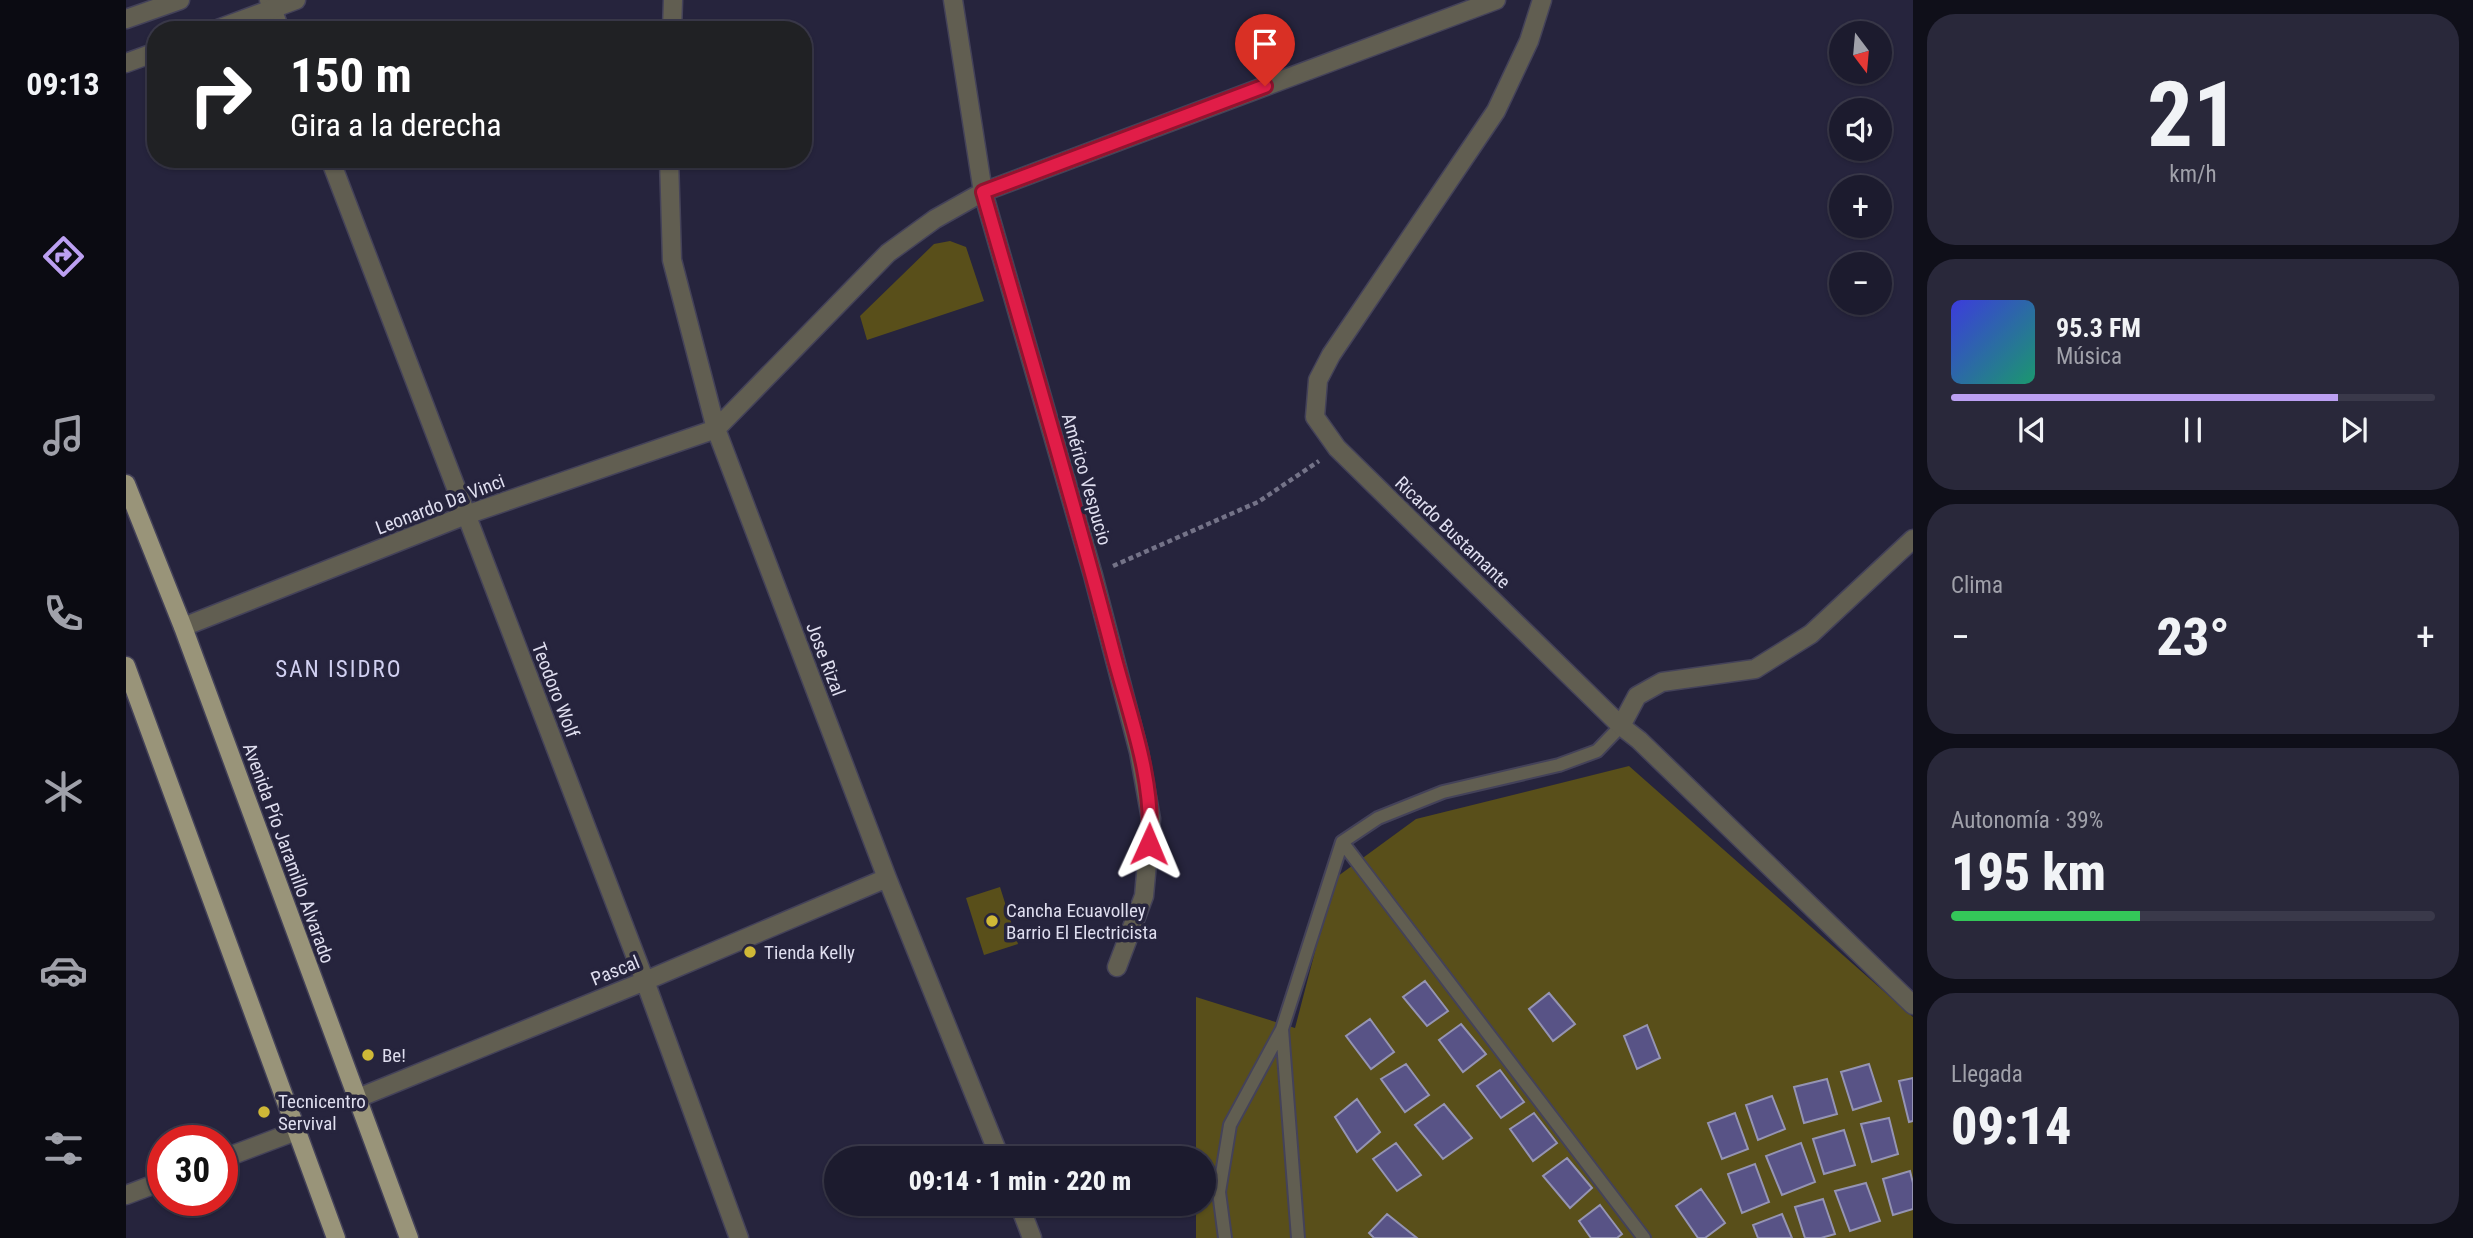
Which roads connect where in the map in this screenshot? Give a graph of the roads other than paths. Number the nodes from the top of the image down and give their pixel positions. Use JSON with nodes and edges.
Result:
{"nodes":[{"id":1,"x":180,"y":0,"type":"edge"},
{"id":2,"x":296,"y":0,"type":"edge"},
{"id":3,"x":673,"y":0,"type":"edge"},
{"id":4,"x":953,"y":0,"type":"edge"},
{"id":5,"x":1496,"y":0,"type":"edge"},
{"id":6,"x":1542,"y":0,"type":"edge"},
{"id":7,"x":270,"y":4,"type":"edge"},
{"id":8,"x":126,"y":19,"type":"edge"},
{"id":9,"x":234,"y":21,"type":"edge"},
{"id":10,"x":277,"y":21,"type":"edge"},
{"id":11,"x":672,"y":21,"type":"edge"},
{"id":12,"x":147,"y":55,"type":"edge"},
{"id":13,"x":126,"y":63,"type":"edge"},
{"id":14,"x":333,"y":168,"type":"edge"},
{"id":15,"x":669,"y":168,"type":"edge"},
{"id":16,"x":983,"y":192,"type":"junction"},
{"id":17,"x":716,"y":429,"type":"junction"},
{"id":18,"x":126,"y":484,"type":"edge"},
{"id":19,"x":466,"y":515,"type":"junction"},
{"id":20,"x":1913,"y":539,"type":"edge"},
{"id":21,"x":183,"y":627,"type":"junction"},
{"id":22,"x":128,"y":676,"type":"edge"},
{"id":23,"x":1621,"y":726,"type":"junction"},
{"id":24,"x":1342,"y":842,"type":"junction"},
{"id":25,"x":887,"y":878,"type":"junction"},
{"id":26,"x":1117,"y":967,"type":"dead end"},
{"id":27,"x":645,"y":981,"type":"junction"},
{"id":28,"x":1913,"y":1005,"type":"edge"},
{"id":29,"x":1282,"y":1029,"type":"junction"},
{"id":30,"x":358,"y":1098,"type":"junction"},
{"id":31,"x":296,"y":1131,"type":"junction"},
{"id":32,"x":995,"y":1146,"type":"edge"},
{"id":33,"x":238,"y":1153,"type":"edge"},
{"id":34,"x":147,"y":1187,"type":"edge"},
{"id":35,"x":126,"y":1195,"type":"edge"},
{"id":36,"x":1024,"y":1216,"type":"edge"},
{"id":37,"x":336,"y":1238,"type":"edge"},
{"id":38,"x":409,"y":1238,"type":"edge"},
{"id":39,"x":738,"y":1238,"type":"edge"},
{"id":40,"x":1032,"y":1238,"type":"edge"},
{"id":41,"x":1225,"y":1238,"type":"edge"},
{"id":42,"x":1298,"y":1238,"type":"edge"},
{"id":43,"x":1644,"y":1238,"type":"edge"}],
"edges":[{"from":1,"to":8,"type":"street"},
{"from":2,"to":7,"type":"street"},
{"from":3,"to":11,"type":"street"},
{"from":4,"to":16,"type":"street","name":"Américo Vespucio"},
{"from":5,"to":16,"type":"street"},
{"from":6,"to":23,"type":"street","name":"Ricardo Bustamante"},
{"from":7,"to":9,"type":"street"},
{"from":7,"to":10,"type":"street"},
{"from":12,"to":13,"type":"street"},
{"from":14,"to":19,"type":"street","name":"Teodoro Wolf"},
{"from":15,"to":17,"type":"street","name":"Jose Rizal"},
{"from":16,"to":17,"type":"street"},
{"from":16,"to":26,"type":"street","name":"Américo Vespucio"},
{"from":17,"to":19,"type":"street","name":"Leonardo Da Vinci"},
{"from":17,"to":25,"type":"street","name":"Jose Rizal"},
{"from":18,"to":21,"type":"main road","name":"Avenida Pío Jaramillo Alvarado"},
{"from":19,"to":21,"type":"street","name":"Leonardo Da Vinci"},
{"from":19,"to":27,"type":"street","name":"Teodoro Wolf"},
{"from":20,"to":23,"type":"street"},
{"from":21,"to":30,"type":"main road","name":"Avenida Pío Jaramillo Alvarado"},
{"from":22,"to":31,"type":"main road"},
{"from":23,"to":24,"type":"lane"},
{"from":23,"to":28,"type":"street","name":"Ricardo Bustamante"},
{"from":24,"to":29,"type":"lane"},
{"from":24,"to":43,"type":"lane"},
{"from":25,"to":27,"type":"street","name":"Pascal"},
{"from":25,"to":32,"type":"street","name":"Jose Rizal"},
{"from":27,"to":30,"type":"street","name":"Pascal"},
{"from":27,"to":39,"type":"street","name":"Teodoro Wolf"},
{"from":29,"to":41,"type":"lane"},
{"from":29,"to":42,"type":"lane"},
{"from":30,"to":38,"type":"main road","name":"Avenida Pío Jaramillo Alvarado"},
{"from":31,"to":33,"type":"street"},
{"from":31,"to":37,"type":"main road"},
{"from":34,"to":35,"type":"street"},
{"from":36,"to":40,"type":"street"}]}
